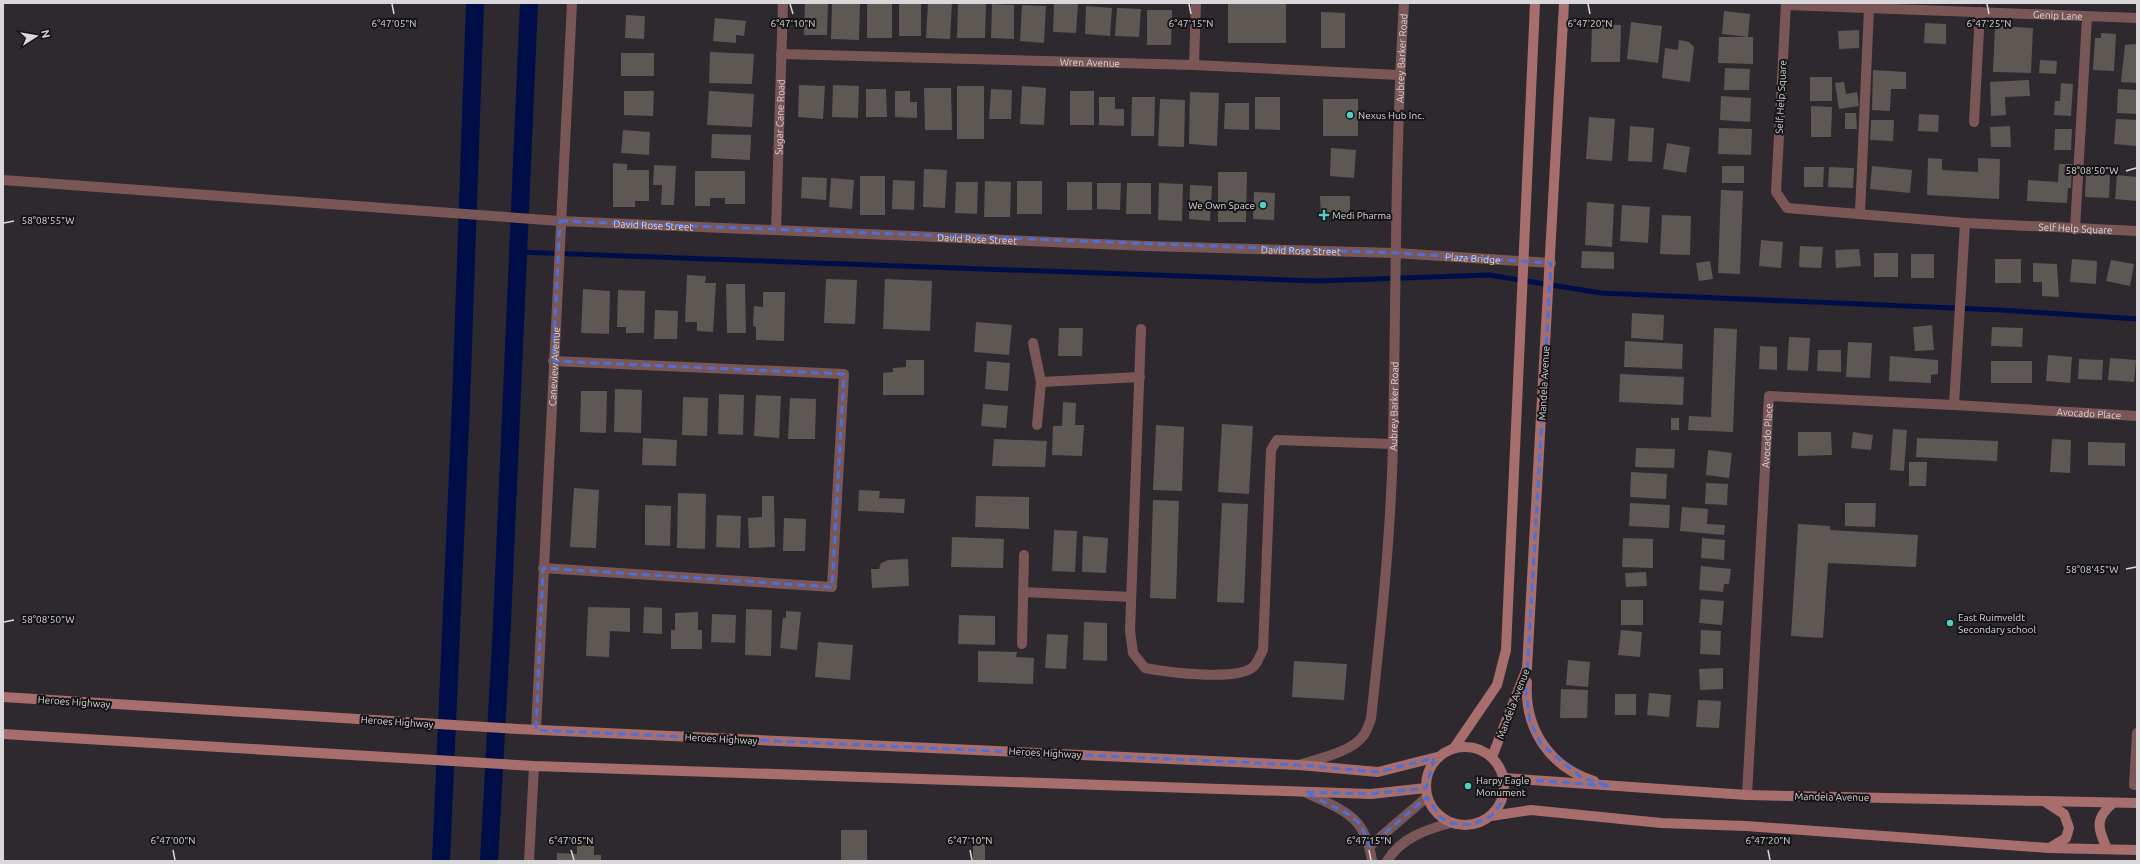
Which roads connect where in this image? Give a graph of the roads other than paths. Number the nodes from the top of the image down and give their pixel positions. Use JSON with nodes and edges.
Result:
{"nodes":[{"id":1,"x":572,"y":3,"type":"edge"},
{"id":2,"x":783,"y":3,"type":"edge"},
{"id":3,"x":1196,"y":3,"type":"edge"},
{"id":4,"x":1404,"y":3,"type":"edge"},
{"id":5,"x":1535,"y":3,"type":"edge"},
{"id":6,"x":1564,"y":3,"type":"edge"},
{"id":7,"x":2020,"y":3,"type":"edge"},
{"id":8,"x":1786,"y":4,"type":"edge"},
{"id":9,"x":1937,"y":7,"type":"edge"},
{"id":10,"x":1870,"y":8,"type":"junction"},
{"id":11,"x":1980,"y":12,"type":"junction"},
{"id":12,"x":2020,"y":14,"type":"junction"},
{"id":13,"x":2087,"y":16,"type":"junction"},
{"id":14,"x":2137,"y":18,"type":"edge"},
{"id":15,"x":781,"y":54,"type":"junction"},
{"id":16,"x":1194,"y":65,"type":"junction"},
{"id":17,"x":1399,"y":75,"type":"junction"},
{"id":18,"x":1974,"y":122,"type":"dead end"},
{"id":19,"x":3,"y":180,"type":"edge"},
{"id":20,"x":1860,"y":213,"type":"junction"},
{"id":21,"x":558,"y":221,"type":"junction"},
{"id":22,"x":1965,"y":223,"type":"junction"},
{"id":23,"x":2075,"y":229,"type":"junction"},
{"id":24,"x":776,"y":230,"type":"junction"},
{"id":25,"x":2137,"y":231,"type":"edge"},
{"id":26,"x":1394,"y":253,"type":"junction"},
{"id":27,"x":1523,"y":261,"type":"junction"},
{"id":28,"x":1551,"y":263,"type":"junction"},
{"id":29,"x":1141,"y":329,"type":"dead end"},
{"id":30,"x":1033,"y":343,"type":"dead end"},
{"id":31,"x":553,"y":361,"type":"junction"},
{"id":32,"x":1140,"y":377,"type":"junction"},
{"id":33,"x":1040,"y":382,"type":"junction"},
{"id":34,"x":1954,"y":405,"type":"junction"},
{"id":35,"x":2137,"y":416,"type":"edge"},
{"id":36,"x":1037,"y":425,"type":"dead end"},
{"id":37,"x":1393,"y":444,"type":"junction"},
{"id":38,"x":1024,"y":555,"type":"dead end"},
{"id":39,"x":543,"y":568,"type":"junction"},
{"id":40,"x":1023,"y":592,"type":"junction"},
{"id":41,"x":1131,"y":597,"type":"junction"},
{"id":42,"x":1022,"y":644,"type":"dead end"},
{"id":43,"x":1527,"y":668,"type":"junction"},
{"id":44,"x":3,"y":697,"type":"edge"},
{"id":45,"x":536,"y":730,"type":"junction"},
{"id":46,"x":2137,"y":733,"type":"edge"},
{"id":47,"x":3,"y":734,"type":"edge"},
{"id":48,"x":1454,"y":748,"type":"junction"},
{"id":49,"x":1437,"y":757,"type":"junction"},
{"id":50,"x":1492,"y":757,"type":"junction"},
{"id":51,"x":1299,"y":765,"type":"junction"},
{"id":52,"x":534,"y":766,"type":"junction"},
{"id":53,"x":1504,"y":778,"type":"junction"},
{"id":54,"x":2135,"y":785,"type":"edge"},
{"id":55,"x":1610,"y":786,"type":"junction"},
{"id":56,"x":1305,"y":792,"type":"junction"},
{"id":57,"x":1426,"y":793,"type":"junction"},
{"id":58,"x":1747,"y":795,"type":"junction"},
{"id":59,"x":2045,"y":802,"type":"junction"},
{"id":60,"x":2113,"y":803,"type":"junction"},
{"id":61,"x":2137,"y":803,"type":"edge"},
{"id":62,"x":1491,"y":816,"type":"junction"},
{"id":63,"x":1450,"y":823,"type":"junction"},
{"id":64,"x":1370,"y":846,"type":"junction"},
{"id":65,"x":2050,"y":848,"type":"junction"},
{"id":66,"x":2106,"y":849,"type":"junction"},
{"id":67,"x":2137,"y":850,"type":"edge"},
{"id":68,"x":529,"y":861,"type":"edge"},
{"id":69,"x":1372,"y":861,"type":"edge"},
{"id":70,"x":1387,"y":861,"type":"edge"}],
"edges":[{"from":1,"to":21,"type":"street","name":"Caneview Avenue"},
{"from":2,"to":15,"type":"street","name":"Sugar Cane Road"},
{"from":3,"to":16,"type":"street"},
{"from":4,"to":17,"type":"street","name":"Aubrey Barker Road"},
{"from":5,"to":27,"type":"main road"},
{"from":6,"to":28,"type":"main road","name":"Mandela Avenue"},
{"from":7,"to":12,"type":"street"},
{"from":8,"to":10,"type":"street","name":"Genip Lane"},
{"from":8,"to":20,"type":"street","name":"Self Help Square"},
{"from":9,"to":10,"type":"street","name":"Genip Lane"},
{"from":9,"to":11,"type":"street","name":"Genip Lane"},
{"from":10,"to":20,"type":"street"},
{"from":11,"to":12,"type":"street","name":"Genip Lane"},
{"from":11,"to":18,"type":"street"},
{"from":12,"to":13,"type":"street","name":"Genip Lane"},
{"from":13,"to":14,"type":"street","name":"Genip Lane"},
{"from":13,"to":23,"type":"street"},
{"from":15,"to":16,"type":"street","name":"Wren Avenue"},
{"from":15,"to":24,"type":"street","name":"Sugar Cane Road"},
{"from":16,"to":17,"type":"street","name":"Wren Avenue"},
{"from":17,"to":26,"type":"street","name":"Aubrey Barker Road"},
{"from":19,"to":21,"type":"street","name":"David Rose Street"},
{"from":20,"to":22,"type":"street","name":"Self Help Square"},
{"from":21,"to":24,"type":"street","name":"David Rose Street"},
{"from":21,"to":31,"type":"street","name":"Caneview Avenue"},
{"from":22,"to":23,"type":"street","name":"Self Help Square"},
{"from":22,"to":34,"type":"street"},
{"from":23,"to":25,"type":"street","name":"Self Help Square"},
{"from":24,"to":26,"type":"street","name":"David Rose Street"},
{"from":26,"to":27,"type":"street","name":"Plaza Bridge"},
{"from":26,"to":37,"type":"street","name":"Aubrey Barker Road"},
{"from":27,"to":28,"type":"street","name":"Plaza Bridge"},
{"from":27,"to":48,"type":"main road"},
{"from":28,"to":43,"type":"main road","name":"Mandela Avenue"},
{"from":29,"to":32,"type":"street"},
{"from":30,"to":33,"type":"street"},
{"from":31,"to":39,"type":"street","name":"Caneview Avenue"},
{"from":31,"to":39,"type":"street"},
{"from":32,"to":33,"type":"street"},
{"from":32,"to":41,"type":"street"},
{"from":33,"to":36,"type":"street"},
{"from":34,"to":35,"type":"street","name":"Avocado Place"},
{"from":34,"to":58,"type":"street","name":"Avocado Place"},
{"from":37,"to":41,"type":"street"},
{"from":37,"to":51,"type":"street","name":"Aubrey Barker Road"},
{"from":38,"to":40,"type":"street"},
{"from":39,"to":45,"type":"street","name":"Caneview Avenue"},
{"from":40,"to":41,"type":"street"},
{"from":40,"to":42,"type":"street"},
{"from":43,"to":50,"type":"main road","name":"Mandela Avenue"},
{"from":43,"to":55,"type":"main road"},
{"from":44,"to":45,"type":"main road","name":"Heroes Highway"},
{"from":45,"to":51,"type":"main road","name":"Heroes Highway"},
{"from":46,"to":54,"type":"street"},
{"from":47,"to":52,"type":"main road"},
{"from":48,"to":49,"type":"main road"},
{"from":48,"to":50,"type":"main road"},
{"from":49,"to":51,"type":"main road","name":"Heroes Highway"},
{"from":49,"to":57,"type":"main road"},
{"from":50,"to":53,"type":"main road"},
{"from":52,"to":56,"type":"main road"},
{"from":52,"to":68,"type":"street"},
{"from":53,"to":55,"type":"main road","name":"Mandela Avenue"},
{"from":53,"to":62,"type":"main road"},
{"from":55,"to":58,"type":"main road","name":"Mandela Avenue"},
{"from":56,"to":57,"type":"main road"},
{"from":56,"to":64,"type":"street"},
{"from":57,"to":63,"type":"main road"},
{"from":57,"to":64,"type":"street"},
{"from":58,"to":59,"type":"main road","name":"Mandela Avenue"},
{"from":59,"to":60,"type":"main road","name":"Mandela Avenue"},
{"from":59,"to":65,"type":"main road"},
{"from":60,"to":61,"type":"main road","name":"Mandela Avenue"},
{"from":60,"to":66,"type":"main road"},
{"from":62,"to":63,"type":"main road"},
{"from":62,"to":65,"type":"main road"},
{"from":63,"to":70,"type":"street"},
{"from":64,"to":69,"type":"street"},
{"from":65,"to":66,"type":"main road"},
{"from":66,"to":67,"type":"main road"}]}
